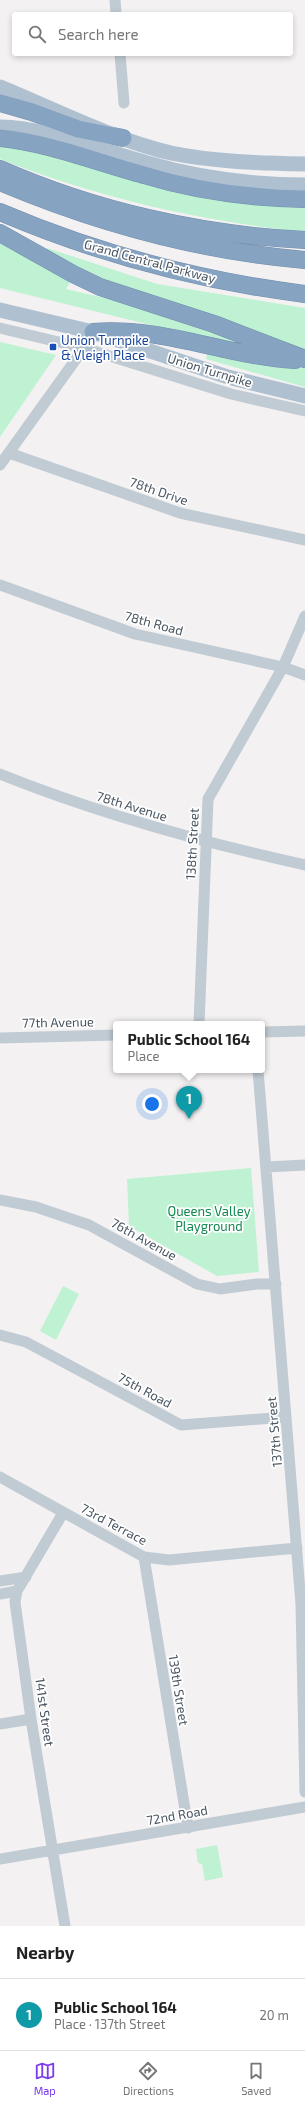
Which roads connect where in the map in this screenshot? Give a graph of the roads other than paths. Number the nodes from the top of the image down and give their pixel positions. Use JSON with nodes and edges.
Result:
{"nodes":[{"id":1,"x":115,"y":0,"type":"edge"},
{"id":2,"x":116,"y":12,"type":"edge"},
{"id":3,"x":120,"y":56,"type":"edge"},
{"id":4,"x":0,"y":87,"type":"edge"},
{"id":5,"x":0,"y":103,"type":"edge"},
{"id":6,"x":124,"y":103,"type":"dead end"},
{"id":7,"x":0,"y":127,"type":"edge"},
{"id":8,"x":20,"y":128,"type":"junction"},
{"id":9,"x":0,"y":138,"type":"edge"},
{"id":10,"x":123,"y":138,"type":"junction"},
{"id":11,"x":150,"y":147,"type":"junction"},
{"id":12,"x":182,"y":155,"type":"junction"},
{"id":13,"x":305,"y":164,"type":"edge"},
{"id":14,"x":0,"y":169,"type":"edge"},
{"id":15,"x":0,"y":182,"type":"edge"},
{"id":16,"x":305,"y":185,"type":"edge"},
{"id":17,"x":305,"y":199,"type":"edge"},
{"id":18,"x":0,"y":212,"type":"edge"},
{"id":19,"x":0,"y":233,"type":"edge"},
{"id":20,"x":305,"y":240,"type":"edge"},
{"id":21,"x":305,"y":260,"type":"edge"},
{"id":22,"x":202,"y":275,"type":"junction"},
{"id":23,"x":305,"y":283,"type":"edge"},
{"id":24,"x":305,"y":294,"type":"edge"},
{"id":25,"x":0,"y":310,"type":"edge"},
{"id":26,"x":0,"y":328,"type":"edge"},
{"id":27,"x":93,"y":332,"type":"junction"},
{"id":28,"x":84,"y":348,"type":"junction"},
{"id":29,"x":305,"y":360,"type":"edge"},
{"id":30,"x":305,"y":396,"type":"edge"},
{"id":31,"x":305,"y":411,"type":"edge"},
{"id":32,"x":9,"y":453,"type":"junction"},
{"id":33,"x":0,"y":465,"type":"edge"},
{"id":34,"x":305,"y":540,"type":"edge"},
{"id":35,"x":0,"y":586,"type":"edge"},
{"id":36,"x":305,"y":616,"type":"edge"},
{"id":37,"x":283,"y":667,"type":"junction"},
{"id":38,"x":305,"y":674,"type":"edge"},
{"id":39,"x":0,"y":774,"type":"edge"},
{"id":40,"x":206,"y":843,"type":"junction"},
{"id":41,"x":305,"y":866,"type":"edge"},
{"id":42,"x":199,"y":1021,"type":"edge"},
{"id":43,"x":305,"y":1031,"type":"edge"},
{"id":44,"x":265,"y":1032,"type":"edge"},
{"id":45,"x":113,"y":1035,"type":"edge"},
{"id":46,"x":0,"y":1038,"type":"edge"},
{"id":47,"x":258,"y":1073,"type":"edge"},
{"id":48,"x":305,"y":1165,"type":"edge"},
{"id":49,"x":267,"y":1167,"type":"junction"},
{"id":50,"x":0,"y":1200,"type":"edge"},
{"id":51,"x":276,"y":1284,"type":"junction"},
{"id":52,"x":0,"y":1335,"type":"edge"},
{"id":53,"x":286,"y":1416,"type":"junction"},
{"id":54,"x":0,"y":1477,"type":"edge"},
{"id":55,"x":63,"y":1513,"type":"junction"},
{"id":56,"x":297,"y":1548,"type":"junction"},
{"id":57,"x":144,"y":1557,"type":"junction"},
{"id":58,"x":26,"y":1577,"type":"junction"},
{"id":59,"x":0,"y":1581,"type":"edge"},
{"id":60,"x":17,"y":1591,"type":"junction"},
{"id":61,"x":0,"y":1594,"type":"edge"},
{"id":62,"x":31,"y":1719,"type":"junction"},
{"id":63,"x":0,"y":1724,"type":"edge"},
{"id":64,"x":305,"y":1792,"type":"edge"},
{"id":65,"x":305,"y":1807,"type":"edge"},
{"id":66,"x":188,"y":1828,"type":"junction"},
{"id":67,"x":53,"y":1850,"type":"junction"},
{"id":68,"x":0,"y":1859,"type":"edge"},
{"id":69,"x":65,"y":1926,"type":"edge"}],
"edges":[{"from":1,"to":2,"type":"street"},
{"from":3,"to":6,"type":"street"},
{"from":4,"to":10,"type":"main road"},
{"from":5,"to":10,"type":"highway"},
{"from":7,"to":8,"type":"main road"},
{"from":8,"to":11,"type":"main road"},
{"from":8,"to":16,"type":"main road"},
{"from":9,"to":17,"type":"highway"},
{"from":10,"to":11,"type":"main road"},
{"from":11,"to":12,"type":"main road"},
{"from":12,"to":13,"type":"main road"},
{"from":12,"to":16,"type":"main road"},
{"from":14,"to":20,"type":"highway"},
{"from":15,"to":21,"type":"highway","name":"Grand Central Parkway"},
{"from":18,"to":22,"type":"highway","name":"Grand Central Parkway"},
{"from":19,"to":29,"type":"highway"},
{"from":22,"to":23,"type":"highway"},
{"from":22,"to":24,"type":"highway","name":"Grand Central Parkway"},
{"from":25,"to":27,"type":"main road","name":"Union Turnpike"},
{"from":26,"to":28,"type":"street","name":"Union Turnpike"},
{"from":27,"to":28,"type":"main road"},
{"from":27,"to":29,"type":"highway"},
{"from":27,"to":30,"type":"main road","name":"Union Turnpike"},
{"from":28,"to":31,"type":"street","name":"Union Turnpike"},
{"from":28,"to":32,"type":"street"},
{"from":32,"to":33,"type":"street"},
{"from":32,"to":34,"type":"street","name":"78th Drive"},
{"from":35,"to":37,"type":"street","name":"78th Road"},
{"from":36,"to":37,"type":"street","name":"138th Street"},
{"from":37,"to":38,"type":"street","name":"78th Road"},
{"from":37,"to":40,"type":"street","name":"138th Street"},
{"from":39,"to":40,"type":"street","name":"78th Avenue"},
{"from":40,"to":41,"type":"street","name":"78th Avenue"},
{"from":40,"to":42,"type":"street","name":"138th Street"},
{"from":43,"to":44,"type":"street"},
{"from":45,"to":46,"type":"street","name":"77th Avenue"},
{"from":47,"to":49,"type":"street","name":"137th Street"},
{"from":48,"to":49,"type":"street"},
{"from":49,"to":51,"type":"street","name":"137th Street"},
{"from":50,"to":51,"type":"street","name":"76th Avenue"},
{"from":51,"to":53,"type":"street","name":"137th Street"},
{"from":52,"to":53,"type":"street","name":"75th Road"},
{"from":53,"to":56,"type":"street","name":"137th Street"},
{"from":54,"to":55,"type":"street","name":"73rd Terrace"},
{"from":55,"to":57,"type":"street","name":"73rd Terrace"},
{"from":55,"to":58,"type":"street"},
{"from":56,"to":57,"type":"street","name":"73rd Terrace"},
{"from":56,"to":64,"type":"street","name":"137th Street"},
{"from":57,"to":66,"type":"street","name":"139th Street"},
{"from":58,"to":59,"type":"street"},
{"from":58,"to":60,"type":"street"},
{"from":60,"to":61,"type":"street"},
{"from":60,"to":62,"type":"street","name":"141st Street"},
{"from":62,"to":63,"type":"street"},
{"from":62,"to":67,"type":"street","name":"141st Street"},
{"from":65,"to":66,"type":"street","name":"72nd Road"},
{"from":66,"to":67,"type":"street","name":"72nd Road"},
{"from":67,"to":68,"type":"street","name":"72nd Road"},
{"from":67,"to":69,"type":"street","name":"141st Street"}]}
